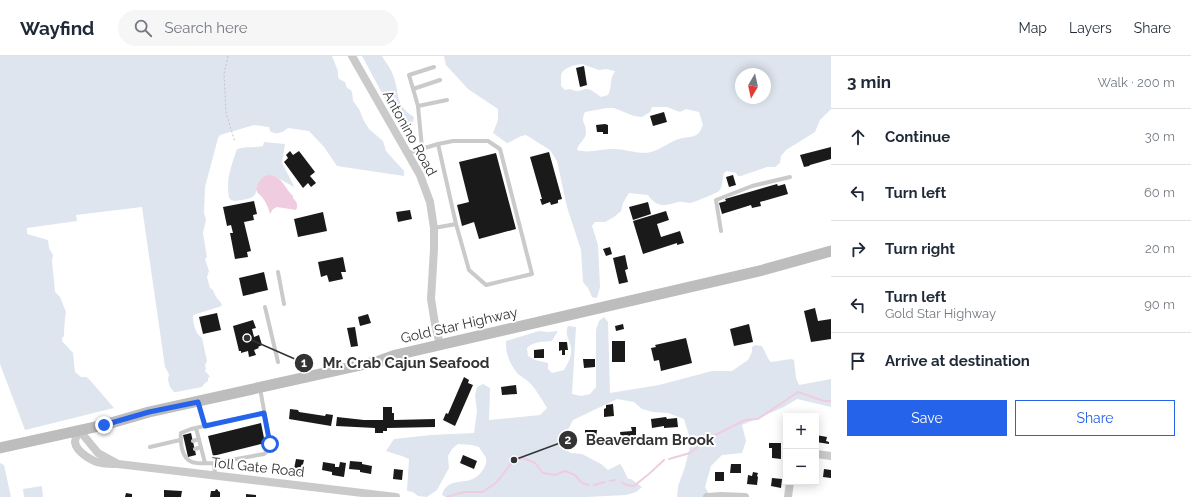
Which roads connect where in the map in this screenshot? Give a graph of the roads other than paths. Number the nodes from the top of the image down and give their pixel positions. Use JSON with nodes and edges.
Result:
{"nodes":[{"id":1,"x":352,"y":56,"type":"edge"},
{"id":2,"x":434,"y":67,"type":"dead end"},
{"id":3,"x":440,"y":80,"type":"dead end"},
{"id":4,"x":413,"y":88,"type":"junction"},
{"id":5,"x":447,"y":100,"type":"dead end"},
{"id":6,"x":418,"y":106,"type":"junction"},
{"id":7,"x":438,"y":144,"type":"junction"},
{"id":8,"x":422,"y":148,"type":"junction"},
{"id":9,"x":408,"y":153,"type":"junction"},
{"id":10,"x":790,"y":177,"type":"dead end"},
{"id":11,"x":456,"y":224,"type":"junction"},
{"id":12,"x":434,"y":228,"type":"junction"},
{"id":13,"x":721,"y":231,"type":"dead end"},
{"id":14,"x":831,"y":251,"type":"edge"},
{"id":15,"x":278,"y":272,"type":"dead end"},
{"id":16,"x":284,"y":304,"type":"dead end"},
{"id":17,"x":265,"y":307,"type":"dead end"},
{"id":18,"x":440,"y":345,"type":"junction"},
{"id":19,"x":278,"y":362,"type":"dead end"},
{"id":20,"x":260,"y":387,"type":"junction"},
{"id":21,"x":198,"y":402,"type":"junction"},
{"id":22,"x":264,"y":413,"type":"junction"},
{"id":23,"x":205,"y":426,"type":"junction"},
{"id":24,"x":196,"y":428,"type":"junction"},
{"id":25,"x":79,"y":430,"type":"junction"},
{"id":26,"x":199,"y":439,"type":"junction"},
{"id":27,"x":193,"y":441,"type":"dead end"},
{"id":28,"x":182,"y":443,"type":"junction"},
{"id":29,"x":150,"y":447,"type":"dead end"},
{"id":30,"x":201,"y":447,"type":"junction"},
{"id":31,"x":0,"y":448,"type":"edge"},
{"id":32,"x":194,"y":448,"type":"dead end"},
{"id":33,"x":819,"y":454,"type":"edge"},
{"id":34,"x":831,"y":456,"type":"edge"},
{"id":35,"x":205,"y":463,"type":"junction"},
{"id":36,"x":214,"y":463,"type":"junction"},
{"id":37,"x":118,"y":464,"type":"junction"},
{"id":38,"x":215,"y":476,"type":"junction"},
{"id":39,"x":790,"y":485,"type":"edge"},
{"id":40,"x":396,"y":497,"type":"edge"},
{"id":41,"x":707,"y":497,"type":"edge"},
{"id":42,"x":745,"y":497,"type":"edge"},
{"id":43,"x":788,"y":497,"type":"edge"}],
"edges":[{"from":1,"to":9,"type":"street","name":"Antonino Road"},
{"from":2,"to":4,"type":"lane"},
{"from":3,"to":4,"type":"lane"},
{"from":4,"to":6,"type":"lane"},
{"from":5,"to":6,"type":"lane"},
{"from":6,"to":8,"type":"lane"},
{"from":7,"to":8,"type":"lane"},
{"from":7,"to":11,"type":"lane"},
{"from":7,"to":11,"type":"lane"},
{"from":8,"to":9,"type":"lane"},
{"from":9,"to":12,"type":"street","name":"Antonino Road"},
{"from":10,"to":13,"type":"lane"},
{"from":11,"to":12,"type":"lane"},
{"from":12,"to":18,"type":"street","name":"Antonino Road"},
{"from":14,"to":18,"type":"main road","name":"Gold Star Highway"},
{"from":15,"to":16,"type":"lane"},
{"from":17,"to":19,"type":"lane"},
{"from":18,"to":20,"type":"main road","name":"Gold Star Highway"},
{"from":20,"to":21,"type":"main road","name":"Gold Star Highway"},
{"from":20,"to":22,"type":"lane"},
{"from":21,"to":23,"type":"lane"},
{"from":21,"to":25,"type":"main road","name":"Gold Star Highway"},
{"from":22,"to":23,"type":"lane"},
{"from":22,"to":36,"type":"lane"},
{"from":23,"to":24,"type":"lane"},
{"from":24,"to":26,"type":"lane"},
{"from":24,"to":28,"type":"lane"},
{"from":25,"to":31,"type":"main road","name":"Gold Star Highway"},
{"from":25,"to":37,"type":"street","name":"Toll Gate Road"},
{"from":25,"to":37,"type":"street","name":"Toll Gate Road"},
{"from":26,"to":27,"type":"lane"},
{"from":26,"to":30,"type":"lane"},
{"from":28,"to":29,"type":"lane"},
{"from":28,"to":35,"type":"lane"},
{"from":30,"to":32,"type":"lane"},
{"from":30,"to":35,"type":"lane"},
{"from":33,"to":34,"type":"street"},
{"from":35,"to":36,"type":"lane"},
{"from":36,"to":38,"type":"lane"},
{"from":37,"to":38,"type":"street","name":"Toll Gate Road"},
{"from":38,"to":40,"type":"street","name":"Toll Gate Road"},
{"from":39,"to":43,"type":"street"},
{"from":41,"to":42,"type":"street"}]}
